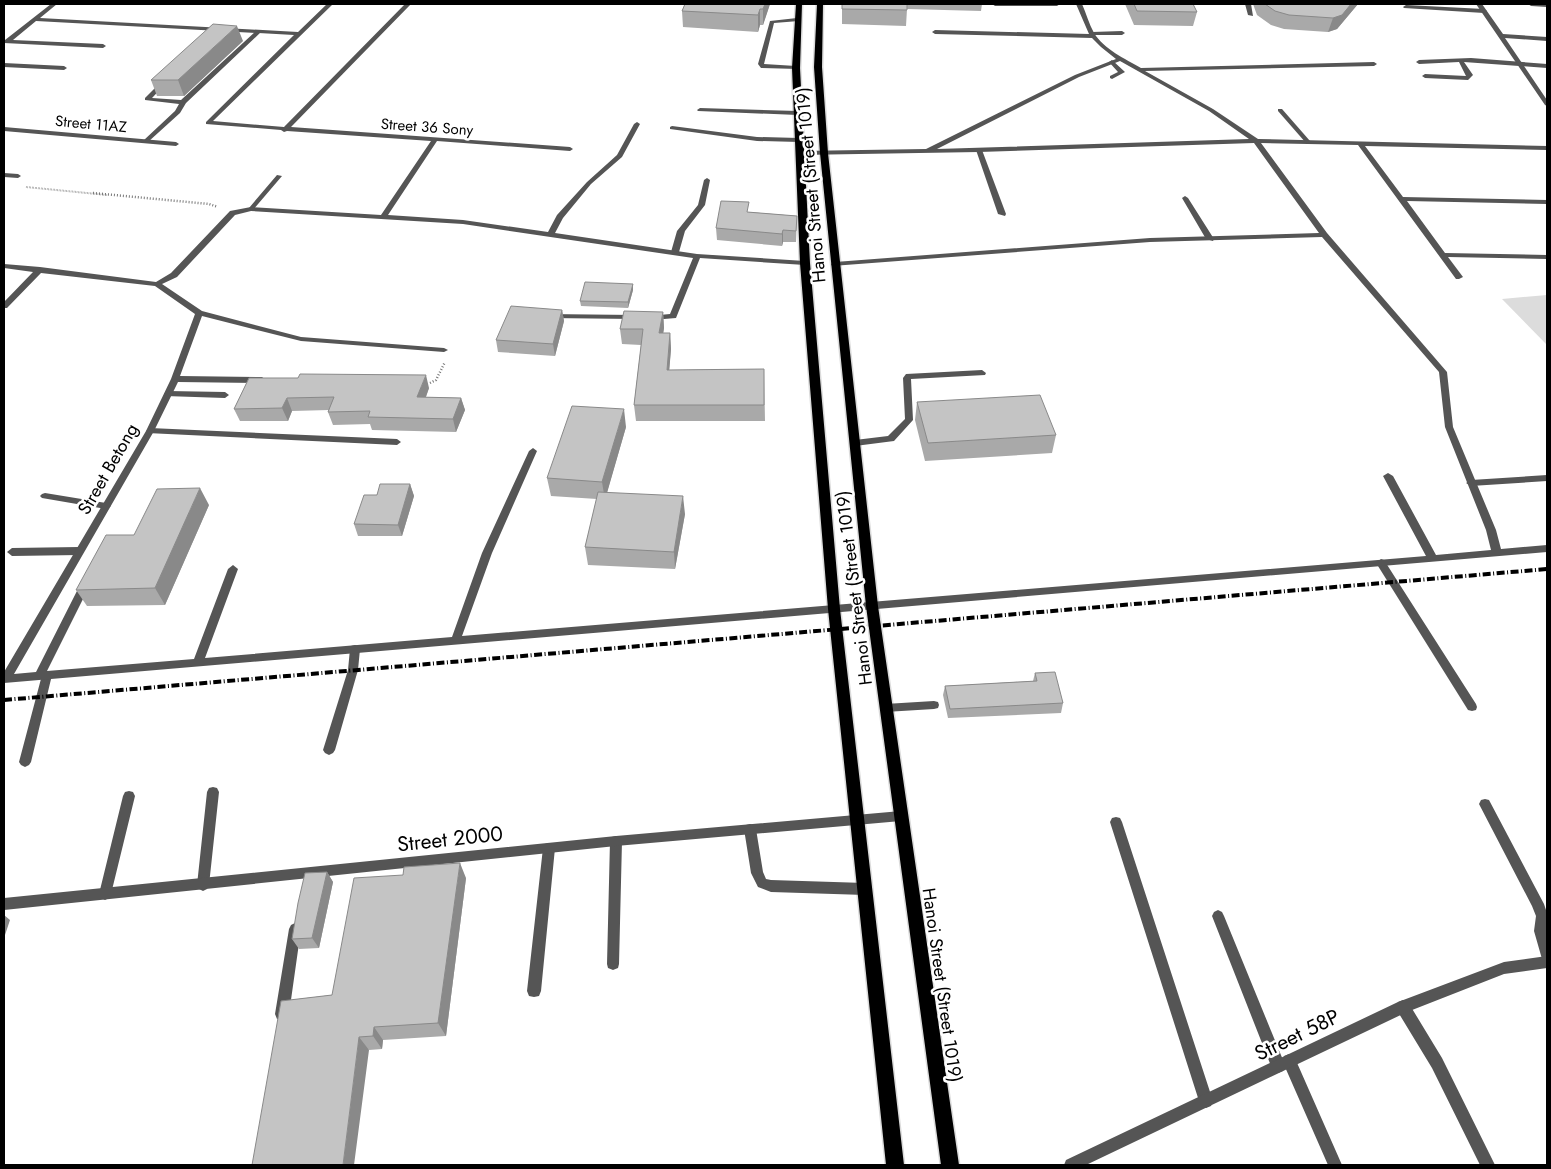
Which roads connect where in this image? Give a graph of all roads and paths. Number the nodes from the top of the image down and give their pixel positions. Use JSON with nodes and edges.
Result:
{"nodes":[{"id":1,"x":54,"y":4,"type":"edge"},
{"id":2,"x":330,"y":4,"type":"edge"},
{"id":3,"x":408,"y":4,"type":"edge"},
{"id":4,"x":799,"y":4,"type":"edge"},
{"id":5,"x":820,"y":4,"type":"edge"},
{"id":6,"x":995,"y":4,"type":"edge"},
{"id":7,"x":1057,"y":4,"type":"edge"},
{"id":8,"x":1079,"y":4,"type":"edge"},
{"id":9,"x":1248,"y":4,"type":"edge"},
{"id":10,"x":1461,"y":4,"type":"edge"},
{"id":11,"x":1479,"y":4,"type":"edge"},
{"id":12,"x":1531,"y":4,"type":"edge"},
{"id":13,"x":1547,"y":5,"type":"edge"},
{"id":14,"x":1406,"y":7,"type":"dead end"},
{"id":15,"x":1465,"y":10,"type":"junction"},
{"id":16,"x":1484,"y":11,"type":"junction"},
{"id":17,"x":1251,"y":15,"type":"dead end"},
{"id":18,"x":36,"y":19,"type":"junction"},
{"id":19,"x":797,"y":20,"type":"junction"},
{"id":20,"x":224,"y":30,"type":"junction"},
{"id":21,"x":258,"y":32,"type":"junction"},
{"id":22,"x":935,"y":32,"type":"dead end"},
{"id":23,"x":1122,"y":33,"type":"dead end"},
{"id":24,"x":298,"y":34,"type":"junction"},
{"id":25,"x":1093,"y":35,"type":"junction"},
{"id":26,"x":217,"y":36,"type":"edge"},
{"id":27,"x":1501,"y":36,"type":"junction"},
{"id":28,"x":1547,"y":39,"type":"edge"},
{"id":29,"x":6,"y":43,"type":"edge"},
{"id":30,"x":103,"y":46,"type":"dead end"},
{"id":31,"x":1120,"y":58,"type":"junction"},
{"id":32,"x":1460,"y":60,"type":"junction"},
{"id":33,"x":1112,"y":62,"type":"junction"},
{"id":34,"x":1419,"y":62,"type":"dead end"},
{"id":35,"x":1374,"y":64,"type":"dead end"},
{"id":36,"x":1520,"y":64,"type":"junction"},
{"id":37,"x":4,"y":65,"type":"edge"},
{"id":38,"x":1547,"y":66,"type":"edge"},
{"id":39,"x":64,"y":68,"type":"dead end"},
{"id":40,"x":796,"y":68,"type":"junction"},
{"id":41,"x":1142,"y":69,"type":"junction"},
{"id":42,"x":1425,"y":76,"type":"dead end"},
{"id":43,"x":1112,"y":77,"type":"dead end"},
{"id":44,"x":168,"y":79,"type":"edge"},
{"id":45,"x":183,"y":102,"type":"junction"},
{"id":46,"x":1547,"y":104,"type":"edge"},
{"id":47,"x":700,"y":110,"type":"dead end"},
{"id":48,"x":1280,"y":110,"type":"dead end"},
{"id":49,"x":798,"y":113,"type":"junction"},
{"id":50,"x":637,"y":124,"type":"dead end"},
{"id":51,"x":672,"y":128,"type":"dead end"},
{"id":52,"x":4,"y":129,"type":"edge"},
{"id":53,"x":284,"y":130,"type":"junction"},
{"id":54,"x":436,"y":140,"type":"junction"},
{"id":55,"x":1256,"y":140,"type":"junction"},
{"id":56,"x":146,"y":141,"type":"junction"},
{"id":57,"x":1308,"y":142,"type":"junction"},
{"id":58,"x":1360,"y":143,"type":"junction"},
{"id":59,"x":176,"y":144,"type":"dead end"},
{"id":60,"x":799,"y":146,"type":"junction"},
{"id":61,"x":1547,"y":148,"type":"edge"},
{"id":62,"x":570,"y":149,"type":"dead end"},
{"id":63,"x":979,"y":150,"type":"junction"},
{"id":64,"x":926,"y":151,"type":"junction"},
{"id":65,"x":824,"y":153,"type":"junction"},
{"id":66,"x":4,"y":175,"type":"edge"},
{"id":67,"x":18,"y":176,"type":"dead end"},
{"id":68,"x":279,"y":176,"type":"dead end"},
{"id":69,"x":707,"y":180,"type":"dead end"},
{"id":70,"x":23,"y":186,"type":"dead end"},
{"id":71,"x":1185,"y":198,"type":"dead end"},
{"id":72,"x":1402,"y":199,"type":"junction"},
{"id":73,"x":1547,"y":202,"type":"edge"},
{"id":74,"x":251,"y":208,"type":"junction"},
{"id":75,"x":233,"y":213,"type":"junction"},
{"id":76,"x":1002,"y":214,"type":"dead end"},
{"id":77,"x":383,"y":217,"type":"junction"},
{"id":78,"x":550,"y":235,"type":"junction"},
{"id":79,"x":1324,"y":235,"type":"junction"},
{"id":80,"x":1210,"y":239,"type":"junction"},
{"id":81,"x":675,"y":252,"type":"junction"},
{"id":82,"x":1443,"y":255,"type":"junction"},
{"id":83,"x":697,"y":256,"type":"junction"},
{"id":84,"x":1547,"y":257,"type":"edge"},
{"id":85,"x":805,"y":263,"type":"junction"},
{"id":86,"x":834,"y":264,"type":"junction"},
{"id":87,"x":4,"y":266,"type":"edge"},
{"id":88,"x":40,"y":269,"type":"junction"},
{"id":89,"x":1459,"y":277,"type":"dead end"},
{"id":90,"x":157,"y":284,"type":"junction"},
{"id":91,"x":4,"y":306,"type":"edge"},
{"id":92,"x":199,"y":313,"type":"junction"},
{"id":93,"x":540,"y":316,"type":"edge"},
{"id":94,"x":444,"y":350,"type":"joint"},
{"id":95,"x":982,"y":373,"type":"dead end"},
{"id":96,"x":175,"y":379,"type":"junction"},
{"id":97,"x":275,"y":380,"type":"edge"},
{"id":98,"x":430,"y":384,"type":"dead end"},
{"id":99,"x":168,"y":394,"type":"junction"},
{"id":100,"x":224,"y":395,"type":"dead end"},
{"id":101,"x":150,"y":431,"type":"junction"},
{"id":102,"x":397,"y":442,"type":"dead end"},
{"id":103,"x":855,"y":443,"type":"junction"},
{"id":104,"x":533,"y":451,"type":"dead end"},
{"id":105,"x":1388,"y":476,"type":"dead end"},
{"id":106,"x":1547,"y":478,"type":"edge"},
{"id":107,"x":1471,"y":483,"type":"junction"},
{"id":108,"x":45,"y":496,"type":"dead end"},
{"id":109,"x":106,"y":506,"type":"junction"},
{"id":110,"x":1547,"y":549,"type":"edge"},
{"id":111,"x":79,"y":551,"type":"junction"},
{"id":112,"x":12,"y":552,"type":"dead end"},
{"id":113,"x":1497,"y":554,"type":"junction"},
{"id":114,"x":1433,"y":559,"type":"junction"},
{"id":115,"x":1381,"y":563,"type":"junction"},
{"id":116,"x":233,"y":569,"type":"dead end"},
{"id":117,"x":88,"y":579,"type":"edge"},
{"id":118,"x":872,"y":606,"type":"junction"},
{"id":119,"x":834,"y":609,"type":"junction"},
{"id":120,"x":455,"y":642,"type":"junction"},
{"id":121,"x":355,"y":649,"type":"junction"},
{"id":122,"x":198,"y":662,"type":"junction"},
{"id":123,"x":43,"y":675,"type":"junction"},
{"id":124,"x":4,"y":679,"type":"edge"},
{"id":125,"x":934,"y":705,"type":"dead end"},
{"id":126,"x":1472,"y":707,"type":"dead end"},
{"id":127,"x":885,"y":708,"type":"junction"},
{"id":128,"x":329,"y":750,"type":"dead end"},
{"id":129,"x":25,"y":762,"type":"dead end"},
{"id":130,"x":213,"y":792,"type":"dead end"},
{"id":131,"x":129,"y":796,"type":"dead end"},
{"id":132,"x":1484,"y":804,"type":"dead end"},
{"id":133,"x":900,"y":816,"type":"junction"},
{"id":134,"x":859,"y":820,"type":"junction"},
{"id":135,"x":1116,"y":822,"type":"dead end"},
{"id":136,"x":750,"y":830,"type":"junction"},
{"id":137,"x":616,"y":841,"type":"junction"},
{"id":138,"x":549,"y":848,"type":"junction"},
{"id":139,"x":203,"y":885,"type":"junction"},
{"id":140,"x":865,"y":889,"type":"junction"},
{"id":141,"x":105,"y":894,"type":"junction"},
{"id":142,"x":4,"y":904,"type":"edge"},
{"id":143,"x":297,"y":913,"type":"edge"},
{"id":144,"x":1218,"y":916,"type":"dead end"},
{"id":145,"x":1547,"y":955,"type":"edge"},
{"id":146,"x":1547,"y":962,"type":"edge"},
{"id":147,"x":613,"y":964,"type":"dead end"},
{"id":148,"x":534,"y":991,"type":"dead end"},
{"id":149,"x":1402,"y":1007,"type":"junction"},
{"id":150,"x":279,"y":1030,"type":"edge"},
{"id":151,"x":1284,"y":1064,"type":"junction"},
{"id":152,"x":1206,"y":1101,"type":"junction"},
{"id":153,"x":895,"y":1165,"type":"edge"},
{"id":154,"x":950,"y":1165,"type":"edge"},
{"id":155,"x":1071,"y":1165,"type":"edge"},
{"id":156,"x":1336,"y":1165,"type":"edge"},
{"id":157,"x":1488,"y":1165,"type":"edge"}],
"edges":[{"from":1,"to":18,"type":"street"},
{"from":2,"to":24,"type":"street","name":"Street 36 Sony"},
{"from":3,"to":53,"type":"street"},
{"from":4,"to":19,"type":"main road","name":"Hanoi Street (Street 1019)"},
{"from":5,"to":65,"type":"main road","name":"Hanoi Street (Street 1019)"},
{"from":6,"to":7,"type":"street"},
{"from":8,"to":25,"type":"street"},
{"from":9,"to":17,"type":"street"},
{"from":10,"to":15,"type":"street"},
{"from":11,"to":16,"type":"street"},
{"from":12,"to":13,"type":"street"},
{"from":14,"to":15,"type":"street"},
{"from":15,"to":16,"type":"street"},
{"from":16,"to":27,"type":"street"},
{"from":18,"to":20,"type":"street"},
{"from":18,"to":29,"type":"street"},
{"from":19,"to":40,"type":"main road","name":"Hanoi Street (Street 1019)"},
{"from":19,"to":40,"type":"street"},
{"from":20,"to":21,"type":"street"},
{"from":20,"to":26,"type":"street"},
{"from":21,"to":24,"type":"street"},
{"from":21,"to":45,"type":"street"},
{"from":22,"to":25,"type":"street"},
{"from":23,"to":25,"type":"street"},
{"from":24,"to":53,"type":"street","name":"Street 36 Sony"},
{"from":25,"to":31,"type":"street"},
{"from":27,"to":28,"type":"street"},
{"from":27,"to":36,"type":"street"},
{"from":29,"to":30,"type":"street"},
{"from":31,"to":33,"type":"street"},
{"from":31,"to":41,"type":"street"},
{"from":32,"to":34,"type":"street"},
{"from":32,"to":36,"type":"street"},
{"from":32,"to":42,"type":"street"},
{"from":33,"to":43,"type":"street"},
{"from":33,"to":64,"type":"street"},
{"from":35,"to":41,"type":"street"},
{"from":36,"to":38,"type":"street"},
{"from":36,"to":46,"type":"street"},
{"from":37,"to":39,"type":"street"},
{"from":40,"to":49,"type":"main road","name":"Hanoi Street (Street 1019)"},
{"from":41,"to":55,"type":"street"},
{"from":44,"to":45,"type":"street"},
{"from":45,"to":56,"type":"street"},
{"from":47,"to":49,"type":"street"},
{"from":48,"to":57,"type":"street"},
{"from":49,"to":60,"type":"main road","name":"Hanoi Street (Street 1019)"},
{"from":50,"to":78,"type":"street"},
{"from":51,"to":60,"type":"street"},
{"from":52,"to":56,"type":"street","name":"Street 11AZ"},
{"from":53,"to":54,"type":"street","name":"Street 36 Sony"},
{"from":54,"to":62,"type":"street","name":"Street 36 Sony"},
{"from":54,"to":77,"type":"street"},
{"from":55,"to":57,"type":"street"},
{"from":55,"to":63,"type":"street"},
{"from":55,"to":79,"type":"street"},
{"from":56,"to":59,"type":"street","name":"Street 11AZ"},
{"from":57,"to":58,"type":"street"},
{"from":58,"to":61,"type":"street"},
{"from":58,"to":72,"type":"street"},
{"from":60,"to":65,"type":"street"},
{"from":60,"to":85,"type":"main road","name":"Hanoi Street (Street 1019)"},
{"from":63,"to":64,"type":"street"},
{"from":63,"to":76,"type":"street"},
{"from":64,"to":65,"type":"street"},
{"from":65,"to":86,"type":"main road","name":"Hanoi Street (Street 1019)"},
{"from":66,"to":67,"type":"street"},
{"from":68,"to":74,"type":"street"},
{"from":69,"to":81,"type":"street"},
{"from":70,"to":75,"type":"path"},
{"from":71,"to":80,"type":"street"},
{"from":72,"to":73,"type":"street"},
{"from":72,"to":82,"type":"street"},
{"from":74,"to":75,"type":"street"},
{"from":74,"to":77,"type":"street"},
{"from":75,"to":90,"type":"street"},
{"from":77,"to":78,"type":"street"},
{"from":78,"to":81,"type":"street"},
{"from":79,"to":80,"type":"street"},
{"from":79,"to":107,"type":"street"},
{"from":80,"to":86,"type":"street"},
{"from":81,"to":83,"type":"street"},
{"from":82,"to":84,"type":"street"},
{"from":82,"to":89,"type":"street"},
{"from":83,"to":85,"type":"street"},
{"from":83,"to":93,"type":"street"},
{"from":85,"to":119,"type":"main road","name":"Hanoi Street (Street 1019)"},
{"from":86,"to":103,"type":"main road","name":"Hanoi Street (Street 1019)"},
{"from":87,"to":88,"type":"street"},
{"from":88,"to":90,"type":"street"},
{"from":88,"to":91,"type":"street"},
{"from":90,"to":92,"type":"street"},
{"from":92,"to":94,"type":"street"},
{"from":92,"to":96,"type":"street","name":"Street Betong"},
{"from":94,"to":98,"type":"path"},
{"from":95,"to":103,"type":"street"},
{"from":96,"to":97,"type":"street"},
{"from":96,"to":99,"type":"street","name":"Street Betong"},
{"from":99,"to":100,"type":"street"},
{"from":99,"to":101,"type":"street","name":"Street Betong"},
{"from":101,"to":102,"type":"street"},
{"from":101,"to":109,"type":"street","name":"Street Betong"},
{"from":103,"to":118,"type":"main road","name":"Hanoi Street (Street 1019)"},
{"from":104,"to":120,"type":"street"},
{"from":105,"to":114,"type":"street"},
{"from":106,"to":107,"type":"street"},
{"from":107,"to":113,"type":"street"},
{"from":108,"to":109,"type":"street"},
{"from":109,"to":111,"type":"street","name":"Street Betong"},
{"from":110,"to":113,"type":"street"},
{"from":111,"to":112,"type":"street"},
{"from":111,"to":124,"type":"street","name":"Street Betong"},
{"from":113,"to":114,"type":"street"},
{"from":114,"to":115,"type":"street"},
{"from":115,"to":118,"type":"street"},
{"from":115,"to":126,"type":"street"},
{"from":116,"to":122,"type":"street"},
{"from":117,"to":123,"type":"street"},
{"from":118,"to":119,"type":"street"},
{"from":118,"to":127,"type":"main road","name":"Hanoi Street (Street 1019)"},
{"from":119,"to":120,"type":"street"},
{"from":119,"to":134,"type":"main road","name":"Hanoi Street (Street 1019)"},
{"from":120,"to":121,"type":"street"},
{"from":121,"to":122,"type":"street"},
{"from":121,"to":128,"type":"street"},
{"from":122,"to":123,"type":"street"},
{"from":123,"to":124,"type":"street"},
{"from":123,"to":129,"type":"street"},
{"from":125,"to":127,"type":"street"},
{"from":127,"to":133,"type":"main road","name":"Hanoi Street (Street 1019)"},
{"from":130,"to":139,"type":"street"},
{"from":131,"to":141,"type":"street"},
{"from":132,"to":145,"type":"street"},
{"from":133,"to":134,"type":"street","name":"Street 2000"},
{"from":133,"to":154,"type":"main road","name":"Hanoi Street (Street 1019)"},
{"from":134,"to":136,"type":"street","name":"Street 2000"},
{"from":134,"to":140,"type":"main road","name":"Hanoi Street (Street 1019)"},
{"from":135,"to":152,"type":"street"},
{"from":136,"to":137,"type":"street","name":"Street 2000"},
{"from":136,"to":140,"type":"street"},
{"from":137,"to":138,"type":"street","name":"Street 2000"},
{"from":137,"to":147,"type":"street"},
{"from":138,"to":139,"type":"street","name":"Street 2000"},
{"from":138,"to":148,"type":"street"},
{"from":139,"to":141,"type":"street","name":"Street 2000"},
{"from":140,"to":153,"type":"main road","name":"Hanoi Street (Street 1019)"},
{"from":141,"to":142,"type":"street","name":"Street 2000"},
{"from":143,"to":150,"type":"street"},
{"from":144,"to":151,"type":"street"},
{"from":146,"to":149,"type":"street","name":"Street 58P"},
{"from":149,"to":151,"type":"street","name":"Street 58P"},
{"from":149,"to":157,"type":"street"},
{"from":151,"to":152,"type":"street","name":"Street 58P"},
{"from":151,"to":156,"type":"street"},
{"from":152,"to":155,"type":"street","name":"Street 58P"}]}
